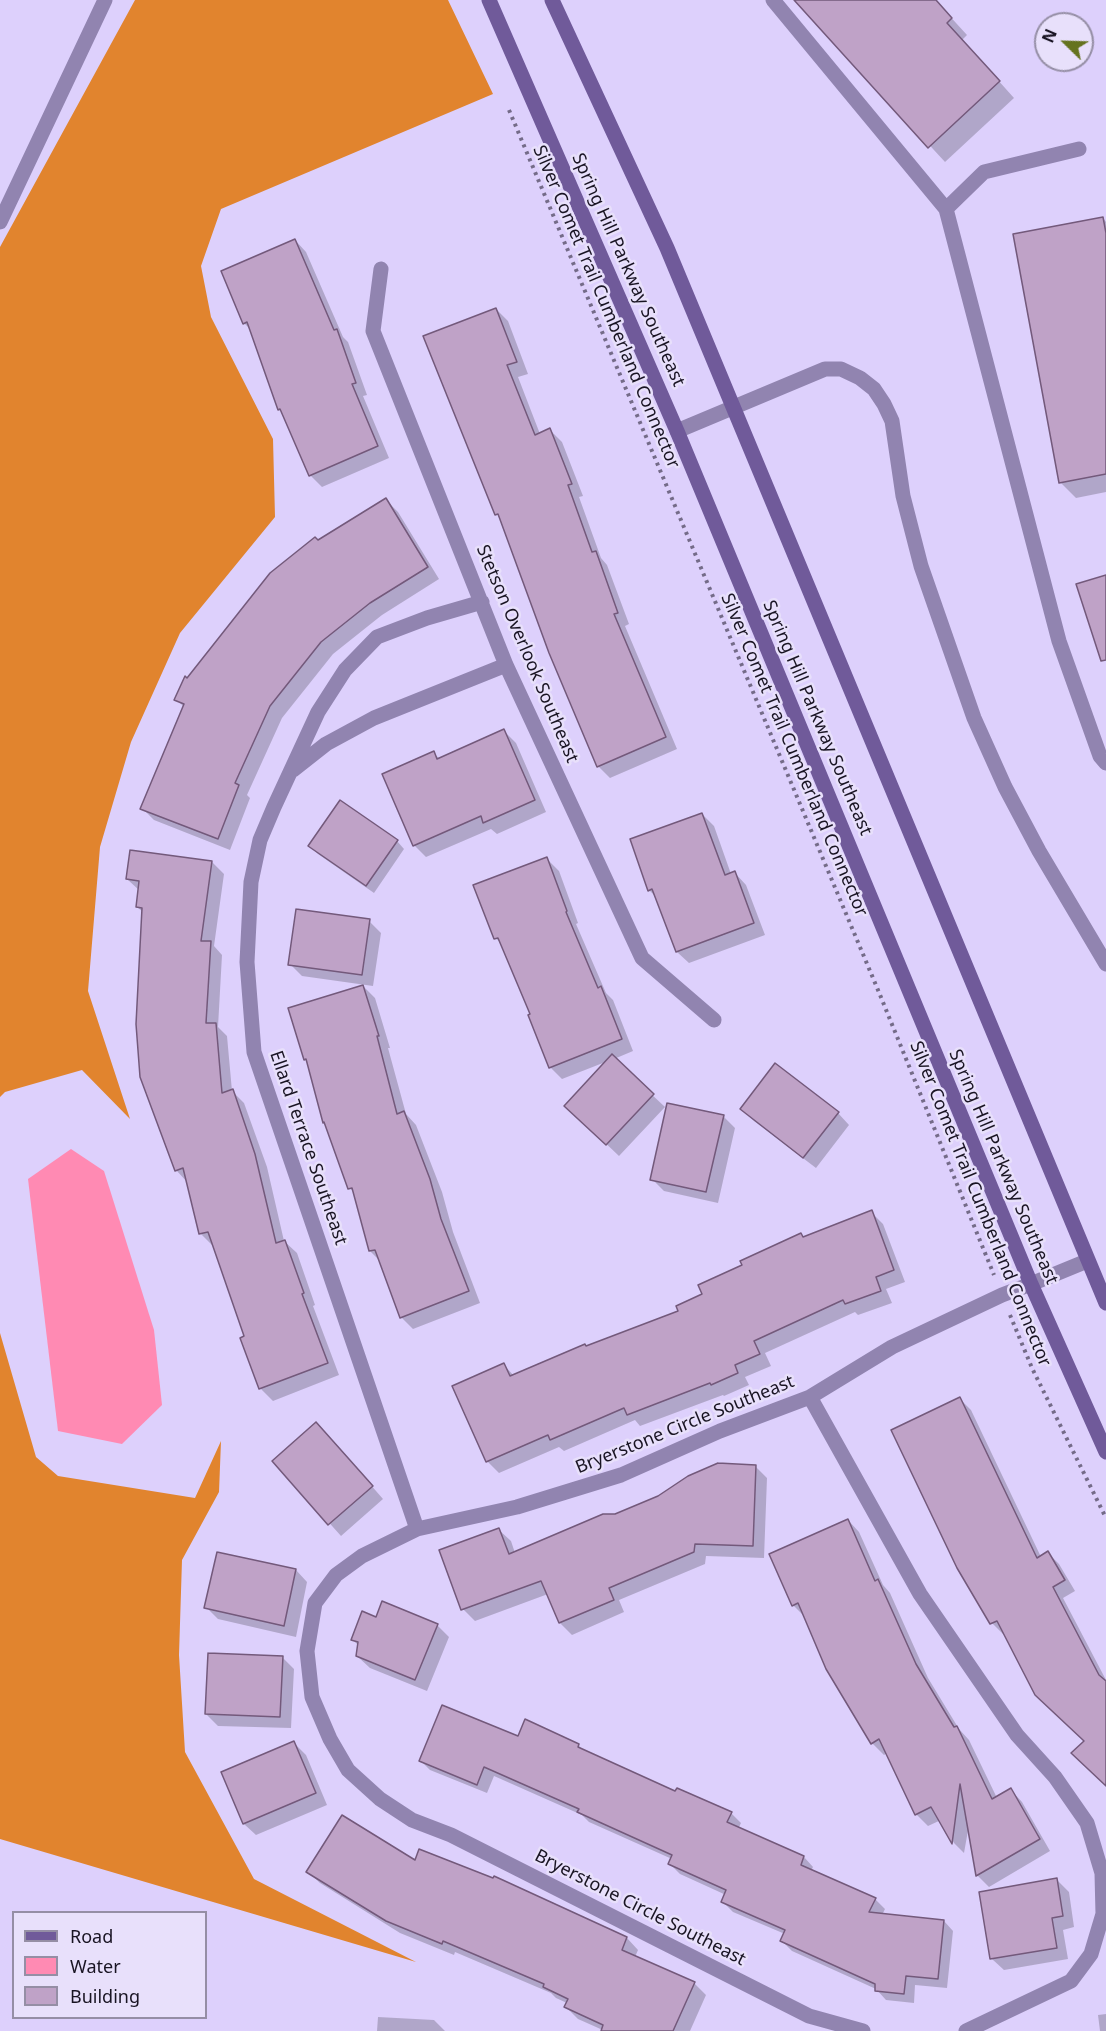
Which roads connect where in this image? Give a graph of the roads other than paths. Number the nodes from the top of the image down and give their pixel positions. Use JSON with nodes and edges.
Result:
{"nodes":[{"id":1,"x":105,"y":0,"type":"edge"},
{"id":2,"x":489,"y":0,"type":"edge"},
{"id":3,"x":552,"y":0,"type":"edge"},
{"id":4,"x":773,"y":0,"type":"edge"},
{"id":5,"x":1079,"y":149,"type":"dead end"},
{"id":6,"x":946,"y":209,"type":"junction"},
{"id":7,"x":0,"y":222,"type":"edge"},
{"id":8,"x":381,"y":269,"type":"dead end"},
{"id":9,"x":733,"y":407,"type":"junction"},
{"id":10,"x":677,"y":431,"type":"junction"},
{"id":11,"x":482,"y":602,"type":"junction"},
{"id":12,"x":506,"y":665,"type":"junction"},
{"id":13,"x":1106,"y":763,"type":"edge"},
{"id":14,"x":290,"y":772,"type":"junction"},
{"id":15,"x":1106,"y":964,"type":"edge"},
{"id":16,"x":714,"y":1020,"type":"dead end"},
{"id":17,"x":1088,"y":1261,"type":"junction"},
{"id":18,"x":1030,"y":1284,"type":"junction"},
{"id":19,"x":1106,"y":1303,"type":"edge"},
{"id":20,"x":810,"y":1396,"type":"junction"},
{"id":21,"x":1106,"y":1452,"type":"edge"},
{"id":22,"x":417,"y":1529,"type":"junction"},
{"id":23,"x":863,"y":2031,"type":"edge"},
{"id":24,"x":966,"y":2031,"type":"edge"}],
"edges":[{"from":1,"to":7,"type":"street"},
{"from":2,"to":10,"type":"street","name":"Spring Hill Parkway Southeast"},
{"from":3,"to":9,"type":"street"},
{"from":4,"to":6,"type":"street"},
{"from":5,"to":6,"type":"street"},
{"from":6,"to":13,"type":"street"},
{"from":8,"to":11,"type":"street","name":"Stetson Overlook Southeast"},
{"from":9,"to":10,"type":"street"},
{"from":9,"to":15,"type":"street"},
{"from":9,"to":17,"type":"street"},
{"from":10,"to":18,"type":"street","name":"Spring Hill Parkway Southeast"},
{"from":11,"to":12,"type":"street","name":"Stetson Overlook Southeast"},
{"from":11,"to":14,"type":"street","name":"Ellard Terrace Southeast"},
{"from":12,"to":14,"type":"street","name":"Ellard Terrace Southeast"},
{"from":12,"to":16,"type":"street","name":"Stetson Overlook Southeast"},
{"from":14,"to":22,"type":"street","name":"Ellard Terrace Southeast"},
{"from":17,"to":18,"type":"street"},
{"from":17,"to":19,"type":"street"},
{"from":18,"to":20,"type":"street"},
{"from":18,"to":21,"type":"street","name":"Spring Hill Parkway Southeast"},
{"from":20,"to":22,"type":"street","name":"Bryerstone Circle Southeast"},
{"from":20,"to":24,"type":"street","name":"Bryerstone Circle Southeast"},
{"from":22,"to":23,"type":"street","name":"Bryerstone Circle Southeast"}]}
